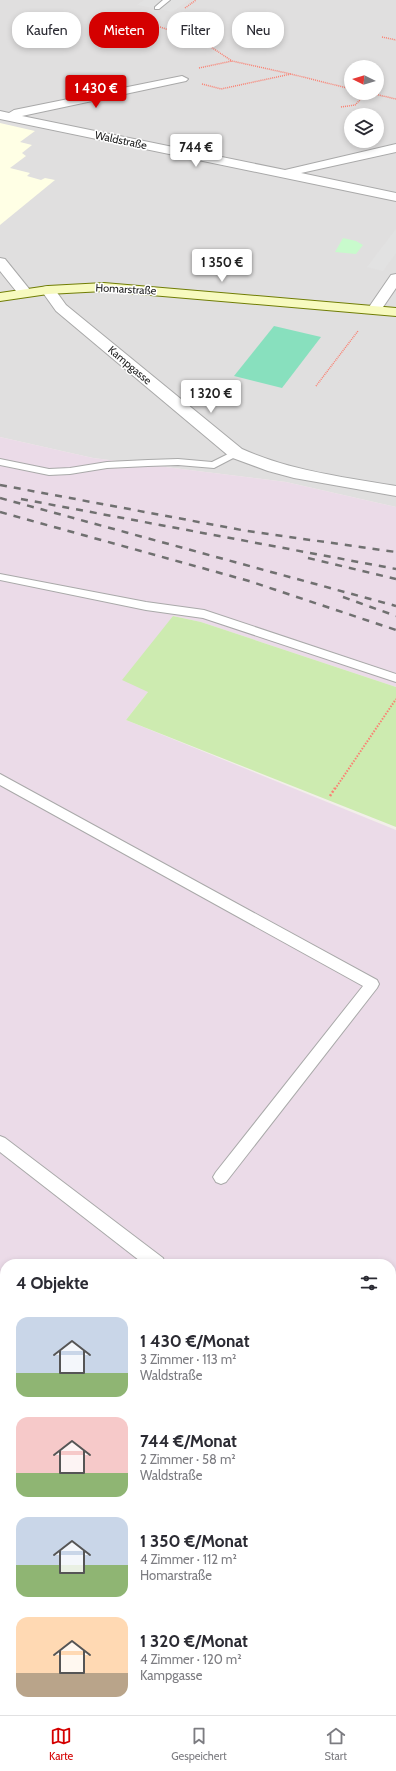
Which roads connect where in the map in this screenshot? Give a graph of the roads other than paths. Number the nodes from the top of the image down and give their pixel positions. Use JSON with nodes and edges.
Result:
{"nodes":[{"id":1,"x":167,"y":0,"type":"edge"},
{"id":2,"x":157,"y":8,"type":"dead end"},
{"id":3,"x":182,"y":79,"type":"road end"},
{"id":4,"x":3,"y":116,"type":"edge"},
{"id":5,"x":396,"y":148,"type":"edge"},
{"id":6,"x":283,"y":173,"type":"junction"},
{"id":7,"x":396,"y":197,"type":"edge"},
{"id":8,"x":0,"y":262,"type":"edge"},
{"id":9,"x":396,"y":278,"type":"edge"},
{"id":10,"x":48,"y":290,"type":"junction"},
{"id":11,"x":25,"y":293,"type":"junction"},
{"id":12,"x":0,"y":297,"type":"edge"},
{"id":13,"x":374,"y":310,"type":"junction"},
{"id":14,"x":396,"y":312,"type":"edge"},
{"id":15,"x":236,"y":453,"type":"junction"},
{"id":16,"x":0,"y":462,"type":"edge"},
{"id":17,"x":396,"y":491,"type":"edge"},
{"id":18,"x":0,"y":577,"type":"edge"},
{"id":19,"x":396,"y":678,"type":"edge"},
{"id":20,"x":0,"y":779,"type":"edge"},
{"id":21,"x":0,"y":1143,"type":"edge"},
{"id":22,"x":221,"y":1177,"type":"dead end"},
{"id":23,"x":151,"y":1259,"type":"edge"}],
"edges":[{"from":1,"to":2,"type":"lane"},
{"from":3,"to":4,"type":"street","name":"Waldstraße"},
{"from":4,"to":6,"type":"street","name":"Waldstraße"},
{"from":5,"to":6,"type":"street","name":"Waldstraße"},
{"from":6,"to":7,"type":"street","name":"Waldstraße"},
{"from":8,"to":11,"type":"street"},
{"from":9,"to":13,"type":"street"},
{"from":10,"to":11,"type":"street","name":"Homarstraße"},
{"from":10,"to":13,"type":"street","name":"Homarstraße"},
{"from":10,"to":15,"type":"street","name":"Kampgasse"},
{"from":11,"to":12,"type":"street","name":"Homarstraße"},
{"from":13,"to":14,"type":"street","name":"Homarstraße"},
{"from":15,"to":16,"type":"lane"},
{"from":15,"to":17,"type":"street","name":"Kampgasse"},
{"from":18,"to":19,"type":"lane"},
{"from":20,"to":22,"type":"lane"},
{"from":21,"to":23,"type":"lane"}]}
